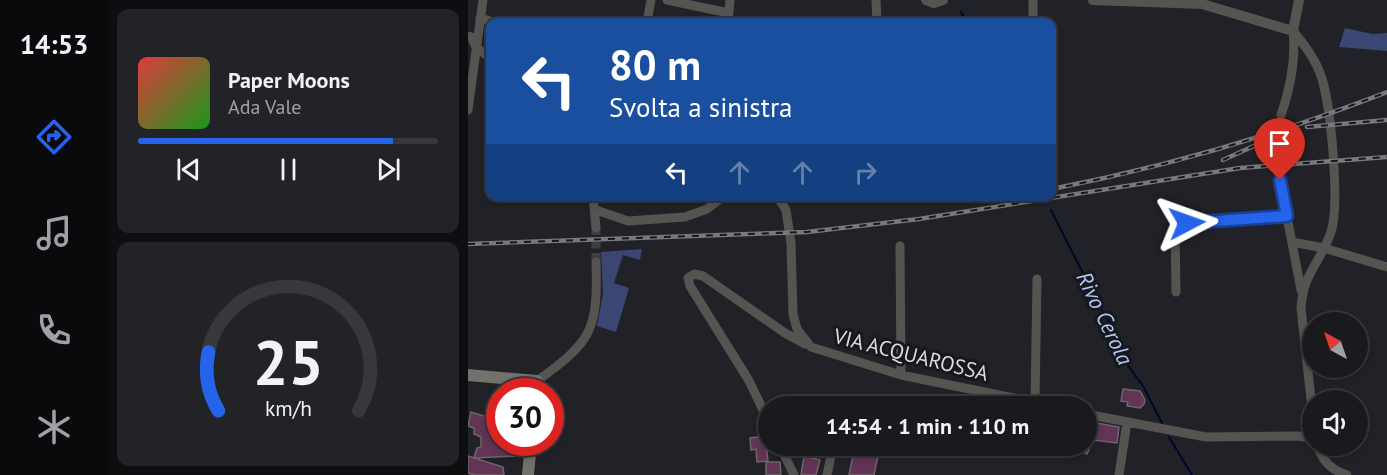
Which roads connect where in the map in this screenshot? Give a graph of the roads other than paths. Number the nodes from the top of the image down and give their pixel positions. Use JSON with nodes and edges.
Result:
{"nodes":[{"id":1,"x":483,"y":0,"type":"edge"},
{"id":2,"x":651,"y":0,"type":"edge"},
{"id":3,"x":667,"y":0,"type":"edge"},
{"id":4,"x":730,"y":0,"type":"edge"},
{"id":5,"x":876,"y":0,"type":"edge"},
{"id":6,"x":926,"y":0,"type":"edge"},
{"id":7,"x":944,"y":0,"type":"edge"},
{"id":8,"x":1033,"y":0,"type":"edge"},
{"id":9,"x":1093,"y":0,"type":"edge"},
{"id":10,"x":1299,"y":0,"type":"edge"},
{"id":11,"x":480,"y":18,"type":"junction"},
{"id":12,"x":648,"y":18,"type":"edge"},
{"id":13,"x":729,"y":18,"type":"edge"},
{"id":14,"x":877,"y":18,"type":"edge"},
{"id":15,"x":1033,"y":18,"type":"edge"},
{"id":16,"x":486,"y":20,"type":"edge"},
{"id":17,"x":1293,"y":31,"type":"junction"},
{"id":18,"x":468,"y":36,"type":"edge"},
{"id":19,"x":476,"y":47,"type":"junction"},
{"id":20,"x":486,"y":55,"type":"edge"},
{"id":21,"x":468,"y":110,"type":"edge"},
{"id":22,"x":1281,"y":115,"type":"dead end"},
{"id":23,"x":1280,"y":180,"type":"dead end"},
{"id":24,"x":594,"y":201,"type":"edge"},
{"id":25,"x":712,"y":201,"type":"edge"},
{"id":26,"x":717,"y":201,"type":"edge"},
{"id":27,"x":780,"y":201,"type":"edge"},
{"id":28,"x":707,"y":209,"type":"junction"},
{"id":29,"x":596,"y":210,"type":"junction"},
{"id":30,"x":1287,"y":216,"type":"junction"},
{"id":31,"x":596,"y":228,"type":"tunnel mouth"},
{"id":32,"x":1292,"y":242,"type":"junction"},
{"id":33,"x":900,"y":246,"type":"dead end"},
{"id":34,"x":1324,"y":248,"type":"junction"},
{"id":35,"x":596,"y":262,"type":"tunnel mouth"},
{"id":36,"x":1387,"y":267,"type":"edge"},
{"id":37,"x":1037,"y":279,"type":"dead end"},
{"id":38,"x":1176,"y":292,"type":"dead end"},
{"id":39,"x":1302,"y":293,"type":"junction"},
{"id":40,"x":811,"y":347,"type":"junction"},
{"id":41,"x":468,"y":375,"type":"edge"},
{"id":42,"x":901,"y":375,"type":"junction"},
{"id":43,"x":487,"y":378,"type":"edge"},
{"id":44,"x":545,"y":378,"type":"edge"},
{"id":45,"x":1310,"y":390,"type":"edge"},
{"id":46,"x":1002,"y":396,"type":"edge"},
{"id":47,"x":1035,"y":396,"type":"edge"},
{"id":48,"x":758,"y":400,"type":"edge"},
{"id":49,"x":1097,"y":416,"type":"edge"},
{"id":50,"x":1127,"y":422,"type":"junction"},
{"id":51,"x":1302,"y":437,"type":"edge"},
{"id":52,"x":530,"y":456,"type":"edge"},
{"id":53,"x":785,"y":456,"type":"edge"},
{"id":54,"x":831,"y":456,"type":"edge"},
{"id":55,"x":1322,"y":456,"type":"edge"},
{"id":56,"x":528,"y":475,"type":"edge"},
{"id":57,"x":794,"y":475,"type":"edge"},
{"id":58,"x":827,"y":475,"type":"edge"},
{"id":59,"x":1119,"y":475,"type":"edge"},
{"id":60,"x":1347,"y":475,"type":"edge"}],
"edges":[{"from":1,"to":11,"type":"street"},
{"from":2,"to":12,"type":"street"},
{"from":3,"to":13,"type":"street"},
{"from":4,"to":13,"type":"street"},
{"from":5,"to":14,"type":"street"},
{"from":6,"to":7,"type":"street"},
{"from":8,"to":15,"type":"street"},
{"from":9,"to":17,"type":"street"},
{"from":10,"to":17,"type":"street"},
{"from":11,"to":16,"type":"street"},
{"from":11,"to":19,"type":"street"},
{"from":17,"to":22,"type":"street"},
{"from":17,"to":34,"type":"street"},
{"from":18,"to":19,"type":"street"},
{"from":19,"to":20,"type":"street"},
{"from":19,"to":21,"type":"street"},
{"from":23,"to":30,"type":"street"},
{"from":24,"to":29,"type":"street"},
{"from":25,"to":28,"type":"street"},
{"from":26,"to":28,"type":"street"},
{"from":27,"to":40,"type":"street","name":"VIA ACQUAROSSA"},
{"from":28,"to":29,"type":"street"},
{"from":29,"to":31,"type":"street"},
{"from":30,"to":32,"type":"street"},
{"from":30,"to":38,"type":"street"},
{"from":32,"to":34,"type":"street"},
{"from":32,"to":39,"type":"street"},
{"from":33,"to":42,"type":"street"},
{"from":34,"to":36,"type":"street"},
{"from":34,"to":39,"type":"street"},
{"from":35,"to":44,"type":"street"},
{"from":37,"to":47,"type":"street"},
{"from":39,"to":45,"type":"street"},
{"from":40,"to":42,"type":"street","name":"VIA ACQUAROSSA"},
{"from":40,"to":48,"type":"street"},
{"from":41,"to":43,"type":"main road"},
{"from":42,"to":46,"type":"street","name":"VIA ACQUAROSSA"},
{"from":49,"to":50,"type":"street"},
{"from":50,"to":51,"type":"street"},
{"from":50,"to":59,"type":"street"},
{"from":52,"to":56,"type":"main road"},
{"from":53,"to":57,"type":"street"},
{"from":54,"to":58,"type":"street"},
{"from":55,"to":60,"type":"street"}]}
